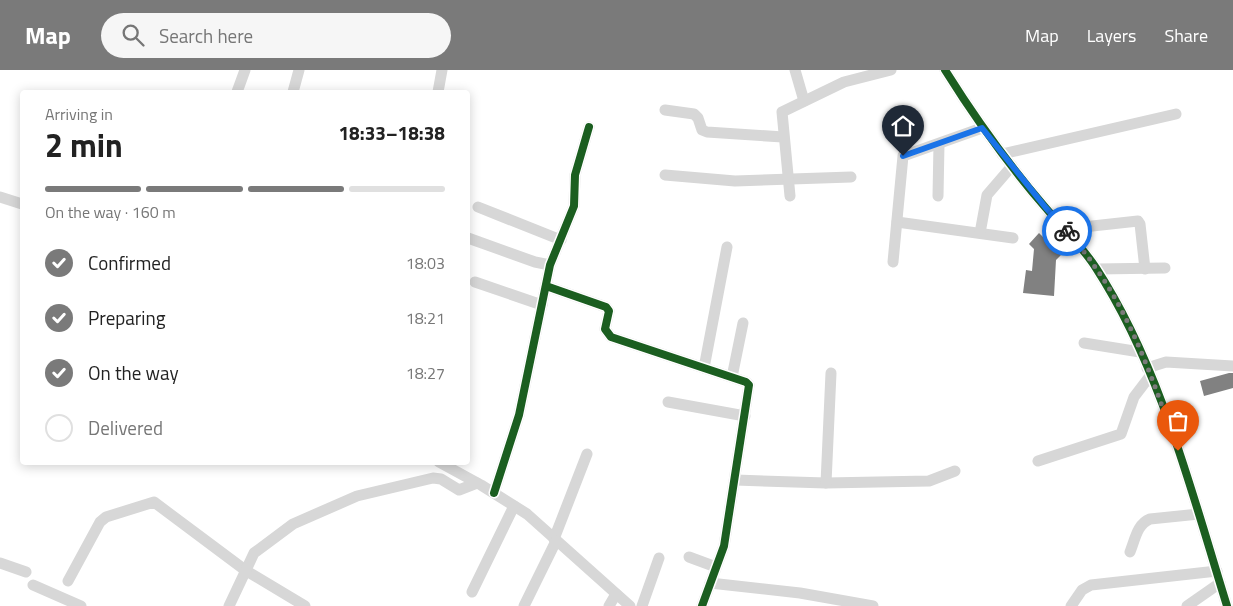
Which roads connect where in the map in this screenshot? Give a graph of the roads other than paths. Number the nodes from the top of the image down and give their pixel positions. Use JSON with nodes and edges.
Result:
{"nodes":[{"id":1,"x":245,"y":70,"type":"edge"},
{"id":2,"x":299,"y":70,"type":"edge"},
{"id":3,"x":442,"y":70,"type":"edge"},
{"id":4,"x":795,"y":70,"type":"edge"},
{"id":5,"x":892,"y":70,"type":"edge"},
{"id":6,"x":946,"y":70,"type":"edge"},
{"id":7,"x":238,"y":90,"type":"edge"},
{"id":8,"x":294,"y":90,"type":"edge"},
{"id":9,"x":438,"y":90,"type":"edge"},
{"id":10,"x":804,"y":101,"type":"junction"},
{"id":11,"x":664,"y":110,"type":"dead end"},
{"id":12,"x":1176,"y":114,"type":"dead end"},
{"id":13,"x":588,"y":127,"type":"dead end"},
{"id":14,"x":982,"y":128,"type":"junction"},
{"id":15,"x":783,"y":137,"type":"junction"},
{"id":16,"x":939,"y":144,"type":"junction"},
{"id":17,"x":1002,"y":154,"type":"junction"},
{"id":18,"x":1012,"y":166,"type":"junction"},
{"id":19,"x":665,"y":175,"type":"dead end"},
{"id":20,"x":851,"y":177,"type":"dead end"},
{"id":21,"x":788,"y":180,"type":"junction"},
{"id":22,"x":790,"y":196,"type":"dead end"},
{"id":23,"x":938,"y":196,"type":"dead end"},
{"id":24,"x":0,"y":197,"type":"edge"},
{"id":25,"x":20,"y":203,"type":"edge"},
{"id":26,"x":478,"y":207,"type":"dead end"},
{"id":27,"x":896,"y":222,"type":"junction"},
{"id":28,"x":1065,"y":229,"type":"junction"},
{"id":29,"x":980,"y":233,"type":"junction"},
{"id":30,"x":1013,"y":238,"type":"dead end"},
{"id":31,"x":470,"y":239,"type":"edge"},
{"id":32,"x":561,"y":240,"type":"junction"},
{"id":33,"x":727,"y":247,"type":"dead end"},
{"id":34,"x":893,"y":262,"type":"dead end"},
{"id":35,"x":550,"y":265,"type":"junction"},
{"id":36,"x":1165,"y":268,"type":"dead end"},
{"id":37,"x":1097,"y":269,"type":"junction"},
{"id":38,"x":1145,"y":269,"type":"junction"},
{"id":39,"x":475,"y":282,"type":"dead end"},
{"id":40,"x":546,"y":286,"type":"junction"},
{"id":41,"x":542,"y":305,"type":"junction"},
{"id":42,"x":743,"y":323,"type":"dead end"},
{"id":43,"x":1084,"y":343,"type":"dead end"},
{"id":44,"x":1140,"y":352,"type":"junction"},
{"id":45,"x":1233,"y":366,"type":"edge"},
{"id":46,"x":704,"y":368,"type":"junction"},
{"id":47,"x":1149,"y":372,"type":"junction"},
{"id":48,"x":831,"y":373,"type":"dead end"},
{"id":49,"x":732,"y":377,"type":"junction"},
{"id":50,"x":668,"y":402,"type":"dead end"},
{"id":51,"x":745,"y":416,"type":"junction"},
{"id":52,"x":587,"y":454,"type":"dead end"},
{"id":53,"x":1038,"y":461,"type":"dead end"},
{"id":54,"x":444,"y":465,"type":"edge"},
{"id":55,"x":955,"y":471,"type":"dead end"},
{"id":56,"x":734,"y":480,"type":"junction"},
{"id":57,"x":477,"y":483,"type":"junction"},
{"id":58,"x":826,"y":483,"type":"junction"},
{"id":59,"x":494,"y":493,"type":"junction"},
{"id":60,"x":514,"y":506,"type":"junction"},
{"id":61,"x":1199,"y":514,"type":"junction"},
{"id":62,"x":555,"y":540,"type":"junction"},
{"id":63,"x":1130,"y":552,"type":"dead end"},
{"id":64,"x":689,"y":557,"type":"dead end"},
{"id":65,"x":659,"y":558,"type":"dead end"},
{"id":66,"x":0,"y":563,"type":"edge"},
{"id":67,"x":716,"y":567,"type":"junction"},
{"id":68,"x":245,"y":570,"type":"junction"},
{"id":69,"x":26,"y":572,"type":"dead end"},
{"id":70,"x":1218,"y":577,"type":"junction"},
{"id":71,"x":68,"y":581,"type":"dead end"},
{"id":72,"x":710,"y":583,"type":"junction"},
{"id":73,"x":34,"y":585,"type":"dead end"},
{"id":74,"x":472,"y":592,"type":"dead end"},
{"id":75,"x":610,"y":602,"type":"edge"},
{"id":76,"x":65,"y":603,"type":"edge"},
{"id":77,"x":81,"y":606,"type":"edge"},
{"id":78,"x":229,"y":606,"type":"edge"},
{"id":79,"x":305,"y":606,"type":"edge"},
{"id":80,"x":524,"y":606,"type":"edge"},
{"id":81,"x":630,"y":606,"type":"edge"},
{"id":82,"x":642,"y":606,"type":"edge"},
{"id":83,"x":702,"y":606,"type":"edge"},
{"id":84,"x":869,"y":606,"type":"edge"},
{"id":85,"x":1071,"y":606,"type":"edge"},
{"id":86,"x":1187,"y":606,"type":"edge"},
{"id":87,"x":1227,"y":606,"type":"edge"}],
"edges":[{"from":1,"to":7,"type":"street"},
{"from":2,"to":8,"type":"street"},
{"from":3,"to":9,"type":"street"},
{"from":4,"to":10,"type":"street"},
{"from":5,"to":10,"type":"street"},
{"from":6,"to":14,"type":"street"},
{"from":10,"to":15,"type":"street"},
{"from":11,"to":15,"type":"street"},
{"from":12,"to":17,"type":"street"},
{"from":13,"to":32,"type":"street"},
{"from":14,"to":16,"type":"street"},
{"from":14,"to":17,"type":"street"},
{"from":15,"to":21,"type":"street"},
{"from":16,"to":23,"type":"street"},
{"from":16,"to":27,"type":"street"},
{"from":17,"to":18,"type":"street"},
{"from":18,"to":28,"type":"street"},
{"from":18,"to":29,"type":"street"},
{"from":19,"to":21,"type":"street"},
{"from":20,"to":21,"type":"street"},
{"from":21,"to":22,"type":"street"},
{"from":24,"to":25,"type":"street"},
{"from":26,"to":32,"type":"street"},
{"from":27,"to":29,"type":"street"},
{"from":27,"to":34,"type":"street"},
{"from":28,"to":37,"type":"street"},
{"from":28,"to":38,"type":"street"},
{"from":29,"to":30,"type":"street"},
{"from":31,"to":35,"type":"street"},
{"from":32,"to":35,"type":"street"},
{"from":33,"to":46,"type":"street"},
{"from":35,"to":40,"type":"street"},
{"from":36,"to":38,"type":"street"},
{"from":37,"to":38,"type":"street"},
{"from":37,"to":44,"type":"street"},
{"from":39,"to":41,"type":"street"},
{"from":40,"to":41,"type":"street"},
{"from":40,"to":46,"type":"street"},
{"from":41,"to":59,"type":"street"},
{"from":42,"to":49,"type":"street"},
{"from":43,"to":44,"type":"street"},
{"from":44,"to":47,"type":"street"},
{"from":45,"to":47,"type":"street"},
{"from":46,"to":49,"type":"street"},
{"from":47,"to":53,"type":"street"},
{"from":47,"to":61,"type":"street"},
{"from":48,"to":58,"type":"street"},
{"from":49,"to":51,"type":"street"},
{"from":50,"to":51,"type":"street"},
{"from":51,"to":56,"type":"street"},
{"from":52,"to":62,"type":"street"},
{"from":54,"to":57,"type":"street"},
{"from":55,"to":58,"type":"street"},
{"from":56,"to":58,"type":"street"},
{"from":56,"to":67,"type":"street"},
{"from":57,"to":59,"type":"street"},
{"from":57,"to":68,"type":"street"},
{"from":59,"to":60,"type":"street"},
{"from":60,"to":62,"type":"street"},
{"from":60,"to":74,"type":"street"},
{"from":61,"to":63,"type":"street"},
{"from":61,"to":70,"type":"street"},
{"from":62,"to":75,"type":"street"},
{"from":62,"to":80,"type":"street"},
{"from":64,"to":67,"type":"street"},
{"from":65,"to":82,"type":"street"},
{"from":66,"to":69,"type":"street"},
{"from":67,"to":72,"type":"street"},
{"from":68,"to":71,"type":"street"},
{"from":68,"to":78,"type":"street"},
{"from":68,"to":79,"type":"street"},
{"from":70,"to":85,"type":"street"},
{"from":70,"to":86,"type":"street"},
{"from":70,"to":87,"type":"street"},
{"from":72,"to":83,"type":"street"},
{"from":72,"to":84,"type":"street"},
{"from":73,"to":76,"type":"street"},
{"from":75,"to":81,"type":"street"},
{"from":76,"to":77,"type":"street"}]}
